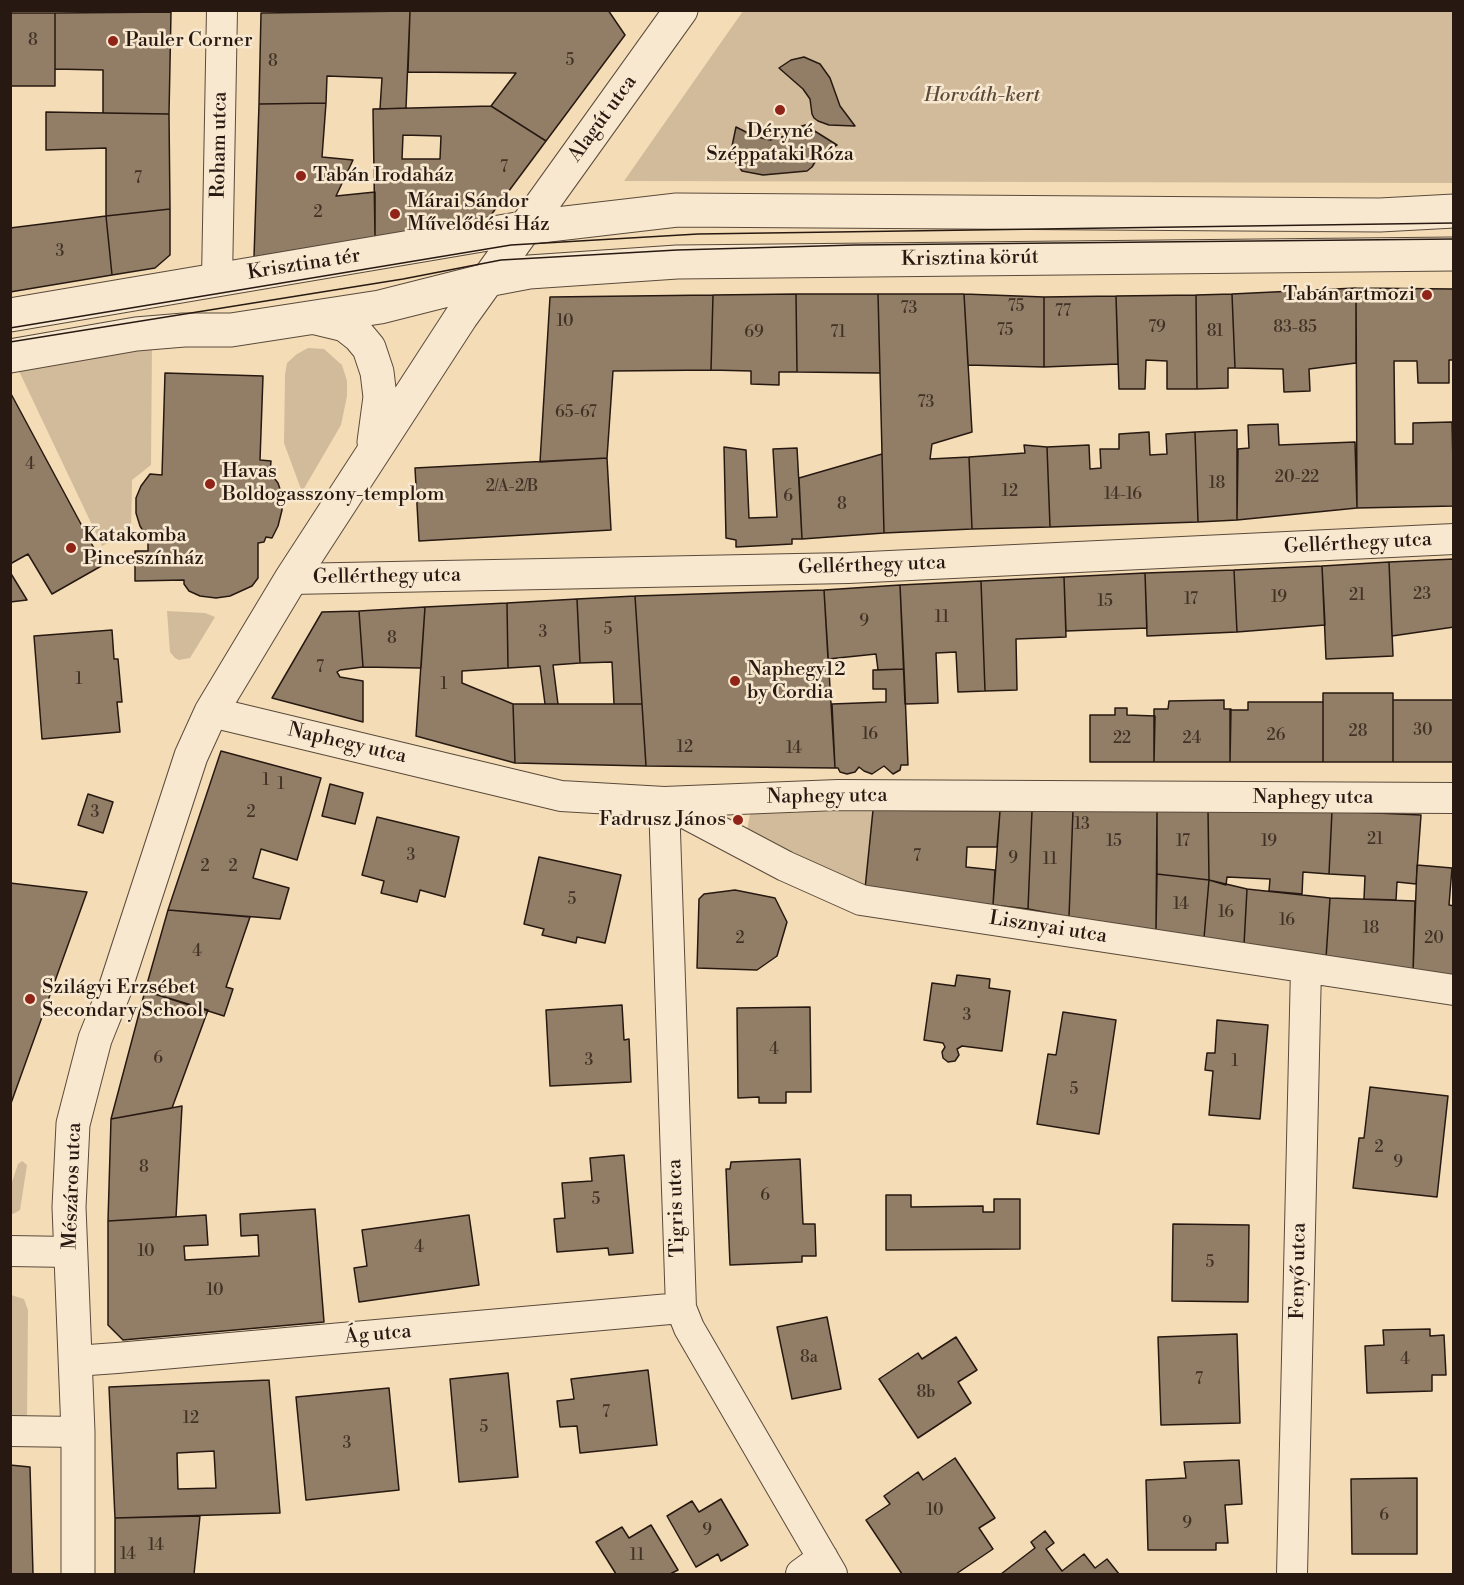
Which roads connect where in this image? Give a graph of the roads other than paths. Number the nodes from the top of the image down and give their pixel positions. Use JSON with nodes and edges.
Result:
{"nodes":[{"id":1,"x":222,"y":10,"type":"edge"},
{"id":2,"x":681,"y":10,"type":"edge"},
{"id":3,"x":1454,"y":211,"type":"edge"},
{"id":4,"x":523,"y":228,"type":"junction"},
{"id":5,"x":1454,"y":254,"type":"edge"},
{"id":6,"x":217,"y":279,"type":"junction"},
{"id":7,"x":487,"y":280,"type":"junction"},
{"id":8,"x":16,"y":314,"type":"edge"},
{"id":9,"x":315,"y":318,"type":"junction"},
{"id":10,"x":19,"y":355,"type":"edge"},
{"id":11,"x":373,"y":452,"type":"junction"},
{"id":12,"x":1454,"y":539,"type":"edge"},
{"id":13,"x":291,"y":579,"type":"junction"},
{"id":14,"x":211,"y":712,"type":"junction"},
{"id":15,"x":1454,"y":798,"type":"edge"},
{"id":16,"x":664,"y":802,"type":"junction"},
{"id":17,"x":1306,"y":968,"type":"junction"},
{"id":18,"x":1454,"y":990,"type":"edge"},
{"id":19,"x":10,"y":1251,"type":"edge"},
{"id":20,"x":70,"y":1252,"type":"junction"},
{"id":21,"x":681,"y":1308,"type":"junction"},
{"id":22,"x":75,"y":1360,"type":"junction"},
{"id":23,"x":10,"y":1431,"type":"edge"},
{"id":24,"x":78,"y":1432,"type":"junction"},
{"id":25,"x":819,"y":1569,"type":"edge"},
{"id":26,"x":78,"y":1575,"type":"edge"},
{"id":27,"x":1292,"y":1575,"type":"edge"}],
"edges":[{"from":1,"to":6,"type":"street","name":"Roham utca"},
{"from":2,"to":4,"type":"street","name":"Alagút utca"},
{"from":3,"to":4,"type":"street"},
{"from":4,"to":6,"type":"street","name":"Krisztina tér"},
{"from":4,"to":7,"type":"street"},
{"from":5,"to":7,"type":"street","name":"Krisztina körút"},
{"from":6,"to":8,"type":"street","name":"Krisztina tér"},
{"from":7,"to":9,"type":"street"},
{"from":7,"to":11,"type":"street"},
{"from":9,"to":10,"type":"street"},
{"from":9,"to":11,"type":"street"},
{"from":11,"to":13,"type":"street"},
{"from":12,"to":13,"type":"street","name":"Gellérthegy utca"},
{"from":13,"to":14,"type":"street"},
{"from":14,"to":16,"type":"street","name":"Naphegy utca"},
{"from":14,"to":20,"type":"street","name":"Mészáros utca"},
{"from":15,"to":16,"type":"street","name":"Naphegy utca"},
{"from":16,"to":17,"type":"street","name":"Lisznyai utca"},
{"from":16,"to":21,"type":"street","name":"Tigris utca"},
{"from":17,"to":18,"type":"street","name":"Lisznyai utca"},
{"from":17,"to":27,"type":"street","name":"Fenyő utca"},
{"from":19,"to":20,"type":"street"},
{"from":20,"to":22,"type":"street","name":"Mészáros utca"},
{"from":21,"to":22,"type":"street","name":"Ág utca"},
{"from":21,"to":25,"type":"street","name":"Tigris utca"},
{"from":22,"to":24,"type":"street","name":"Mészáros utca"},
{"from":23,"to":24,"type":"street"},
{"from":24,"to":26,"type":"street","name":"Mészáros utca"}]}
